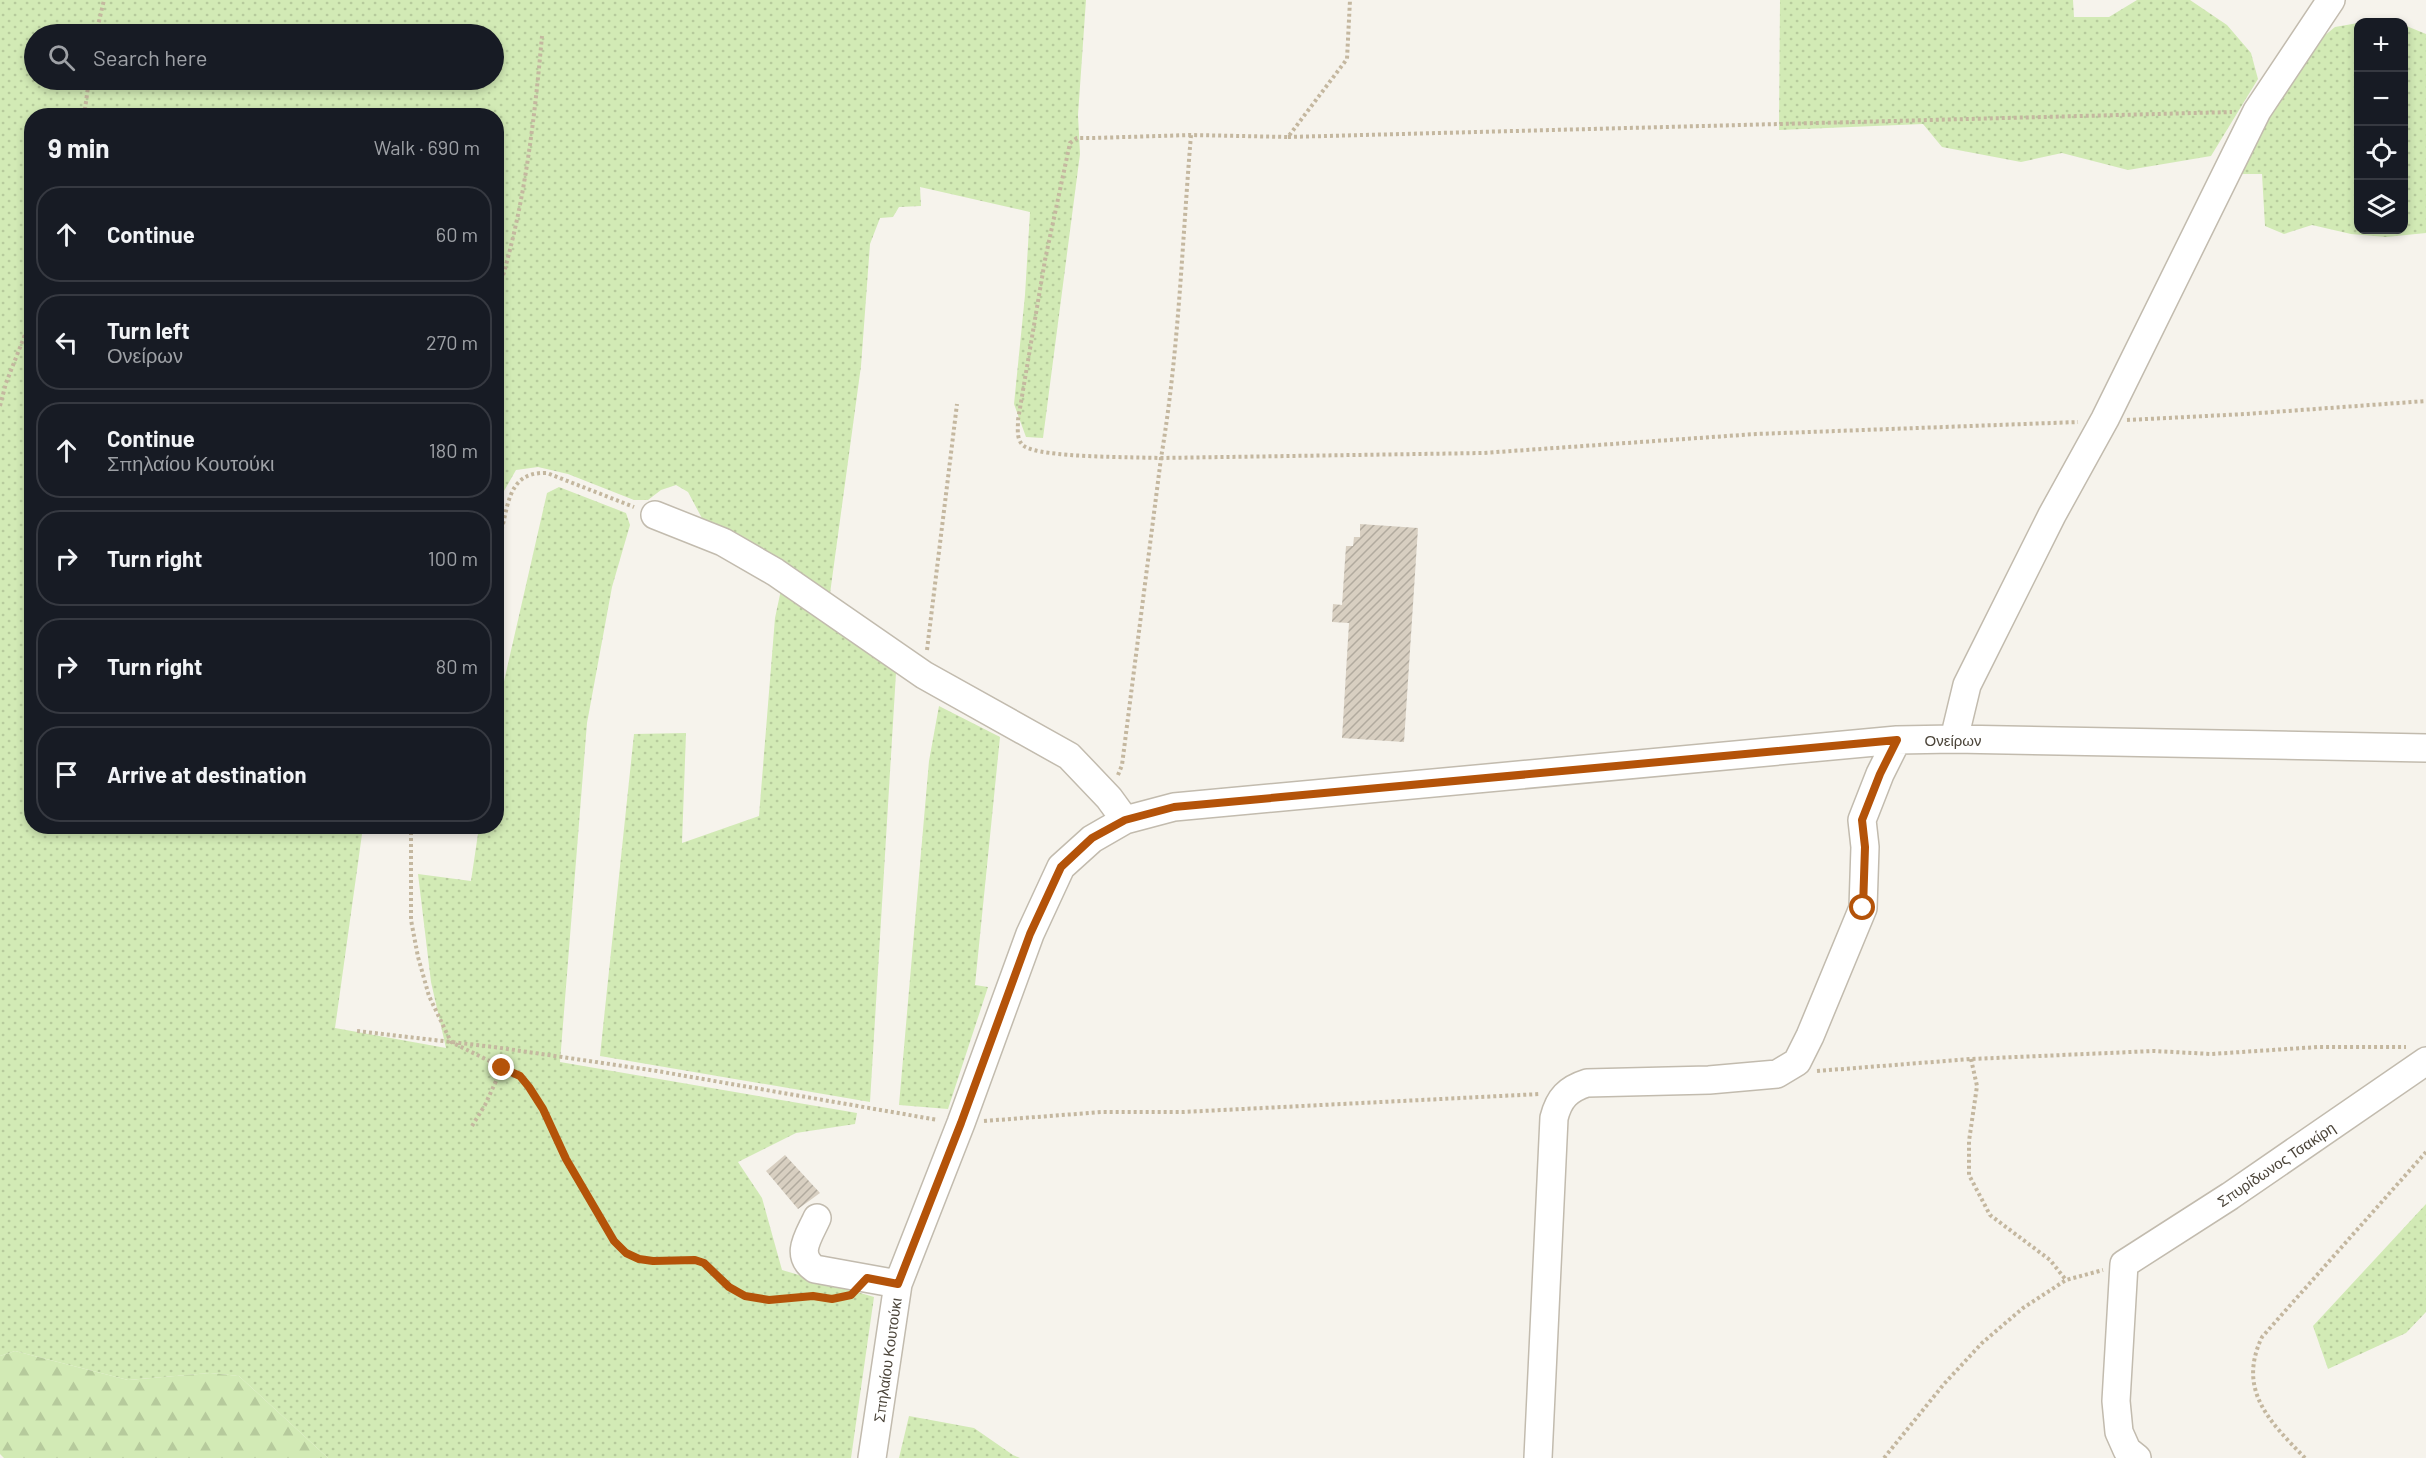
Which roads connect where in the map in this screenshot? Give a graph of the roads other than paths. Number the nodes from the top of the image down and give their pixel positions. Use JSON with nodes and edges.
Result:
{"nodes":[{"id":1,"x":2331,"y":0,"type":"edge"},
{"id":2,"x":655,"y":515,"type":"road end"},
{"id":3,"x":1954,"y":739,"type":"junction"},
{"id":4,"x":1897,"y":740,"type":"junction"},
{"id":5,"x":2426,"y":748,"type":"edge"},
{"id":6,"x":1125,"y":820,"type":"junction"},
{"id":7,"x":2420,"y":1054,"type":"edge"},
{"id":8,"x":817,"y":1218,"type":"dead end"},
{"id":9,"x":898,"y":1284,"type":"junction"},
{"id":10,"x":872,"y":1458,"type":"edge"},
{"id":11,"x":1538,"y":1458,"type":"edge"},
{"id":12,"x":2137,"y":1458,"type":"edge"}],
"edges":[{"from":1,"to":3,"type":"street"},
{"from":2,"to":6,"type":"street"},
{"from":3,"to":4,"type":"street","name":"Ονείρων"},
{"from":3,"to":5,"type":"street","name":"Ονείρων"},
{"from":4,"to":6,"type":"street","name":"Ονείρων"},
{"from":4,"to":11,"type":"street"},
{"from":6,"to":9,"type":"street","name":"Σπηλαίου Κουτούκι"},
{"from":7,"to":12,"type":"street","name":"Σπυρίδωνος Τσακίρη"},
{"from":8,"to":9,"type":"street"},
{"from":9,"to":10,"type":"street","name":"Σπηλαίου Κουτούκι"}]}
